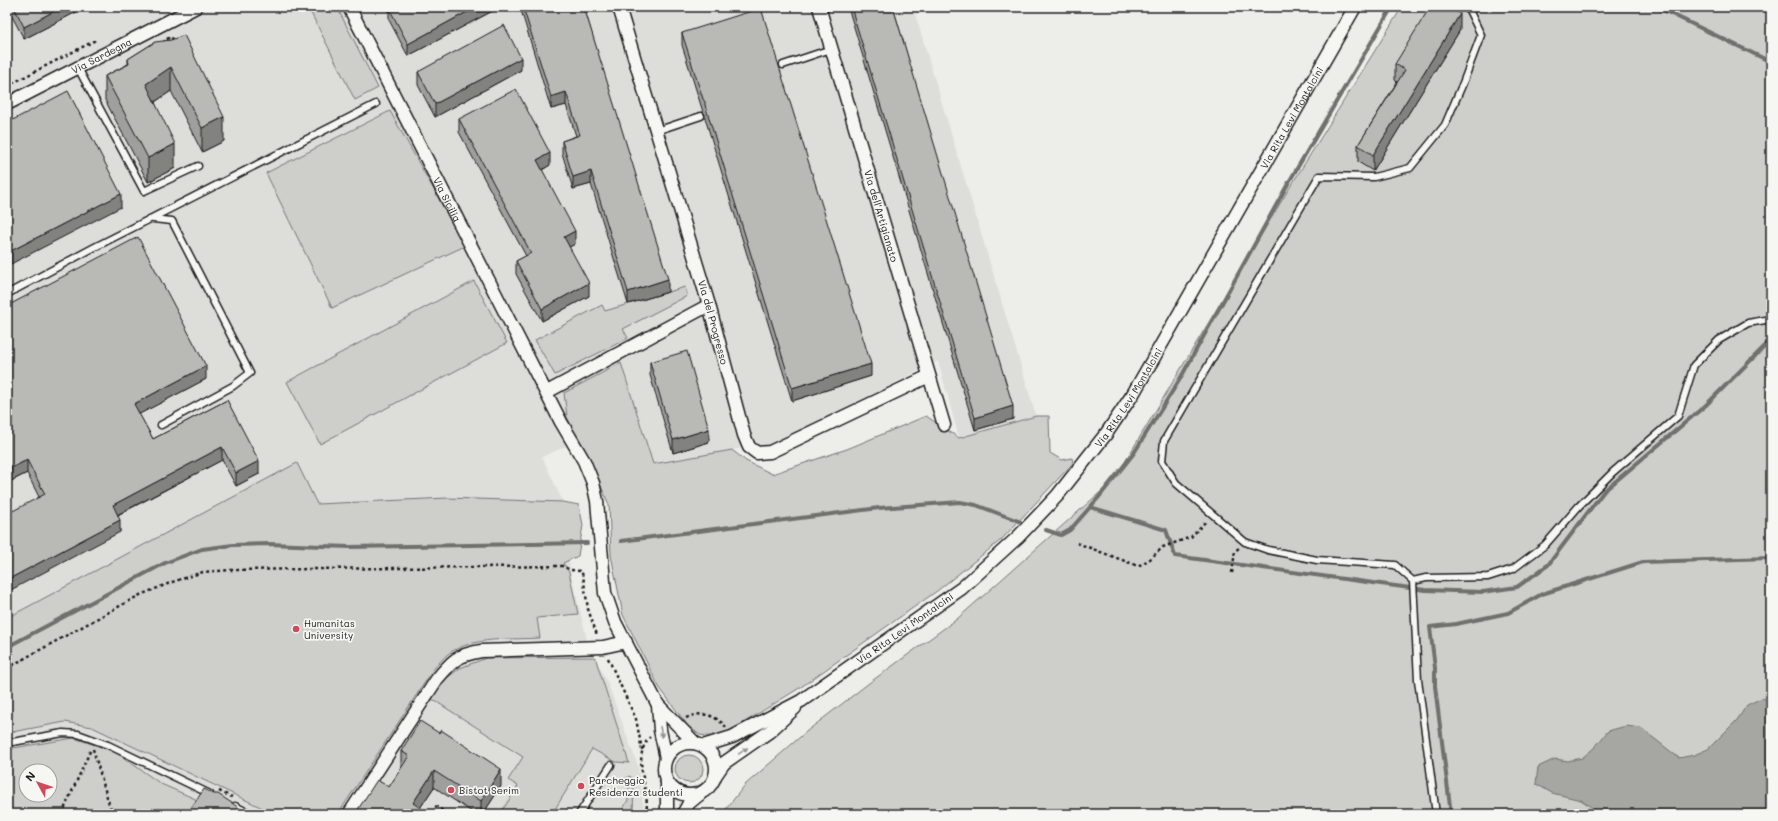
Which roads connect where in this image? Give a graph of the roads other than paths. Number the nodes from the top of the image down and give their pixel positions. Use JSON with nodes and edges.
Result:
{"nodes":[{"id":1,"x":196,"y":7,"type":"edge"},
{"id":2,"x":349,"y":7,"type":"edge"},
{"id":3,"x":619,"y":7,"type":"edge"},
{"id":4,"x":819,"y":7,"type":"edge"},
{"id":5,"x":1355,"y":7,"type":"edge"},
{"id":6,"x":1464,"y":7,"type":"edge"},
{"id":7,"x":831,"y":49,"type":"junction"},
{"id":8,"x":783,"y":65,"type":"dead end"},
{"id":9,"x":78,"y":68,"type":"junction"},
{"id":10,"x":7,"y":104,"type":"edge"},
{"id":11,"x":376,"y":104,"type":"dead end"},
{"id":12,"x":701,"y":116,"type":"dead end"},
{"id":13,"x":656,"y":132,"type":"junction"},
{"id":14,"x":198,"y":166,"type":"dead end"},
{"id":15,"x":153,"y":219,"type":"junction"},
{"id":16,"x":7,"y":294,"type":"edge"},
{"id":17,"x":709,"y":305,"type":"junction"},
{"id":18,"x":1771,"y":319,"type":"edge"},
{"id":19,"x":929,"y":376,"type":"junction"},
{"id":20,"x":547,"y":392,"type":"junction"},
{"id":21,"x":161,"y":425,"type":"dead end"},
{"id":22,"x":944,"y":425,"type":"dead end"},
{"id":23,"x":1413,"y":581,"type":"junction"},
{"id":24,"x":626,"y":642,"type":"junction"},
{"id":25,"x":801,"y":701,"type":"junction"},
{"id":26,"x":658,"y":705,"type":"junction"},
{"id":27,"x":7,"y":743,"type":"edge"},
{"id":28,"x":699,"y":745,"type":"junction"},
{"id":29,"x":666,"y":758,"type":"junction"},
{"id":30,"x":611,"y":765,"type":"dead end"},
{"id":31,"x":715,"y":776,"type":"junction"},
{"id":32,"x":667,"y":783,"type":"junction"},
{"id":33,"x":705,"y":790,"type":"junction"},
{"id":34,"x":204,"y":791,"type":"junction"},
{"id":35,"x":200,"y":797,"type":"edge"},
{"id":36,"x":217,"y":797,"type":"edge"},
{"id":37,"x":231,"y":804,"type":"edge"},
{"id":38,"x":251,"y":814,"type":"edge"},
{"id":39,"x":348,"y":814,"type":"edge"},
{"id":40,"x":579,"y":814,"type":"edge"},
{"id":41,"x":667,"y":814,"type":"edge"},
{"id":42,"x":683,"y":814,"type":"edge"},
{"id":43,"x":1436,"y":814,"type":"edge"}],
"edges":[{"from":1,"to":9,"type":"street","name":"Via Sardegna"},
{"from":2,"to":20,"type":"street","name":"Via Sicilia"},
{"from":3,"to":13,"type":"street","name":"Via del Progresso"},
{"from":4,"to":7,"type":"street","name":"Via dell'Artigianato"},
{"from":5,"to":25,"type":"street","name":"Via Rita Levi Montalcini"},
{"from":6,"to":23,"type":"lane"},
{"from":7,"to":8,"type":"lane"},
{"from":7,"to":19,"type":"street","name":"Via dell'Artigianato"},
{"from":9,"to":10,"type":"street","name":"Via Sardegna"},
{"from":9,"to":14,"type":"lane"},
{"from":11,"to":15,"type":"lane"},
{"from":12,"to":13,"type":"lane"},
{"from":13,"to":17,"type":"street","name":"Via del Progresso"},
{"from":15,"to":16,"type":"lane"},
{"from":15,"to":21,"type":"lane"},
{"from":17,"to":19,"type":"street","name":"Via del Progresso"},
{"from":17,"to":20,"type":"street"},
{"from":18,"to":23,"type":"lane"},
{"from":19,"to":22,"type":"street","name":"Via dell'Artigianato"},
{"from":20,"to":24,"type":"street","name":"Via Sicilia"},
{"from":23,"to":43,"type":"lane"},
{"from":24,"to":26,"type":"street","name":"Via Sicilia"},
{"from":24,"to":39,"type":"street"},
{"from":25,"to":28,"type":"street","name":"Via Rita Levi Montalcini"},
{"from":31,"to":25,"type":"street","name":"Via Rita Levi Montalcini","one_way":true},
{"from":26,"to":28,"type":"street"},
{"from":26,"to":29,"type":"street","one_way":true},
{"from":27,"to":34,"type":"lane"},
{"from":28,"to":29,"type":"street","name":"Via Rita Levi Montalcini"},
{"from":28,"to":31,"type":"street"},
{"from":29,"to":32,"type":"street"},
{"from":30,"to":40,"type":"lane"},
{"from":31,"to":33,"type":"street","name":"Via Rita Levi Montalcini"},
{"from":32,"to":33,"type":"street"},
{"from":32,"to":41,"type":"street"},
{"from":33,"to":42,"type":"street","name":"Via Rita Levi Montalcini"},
{"from":34,"to":35,"type":"lane"},
{"from":34,"to":36,"type":"lane"},
{"from":37,"to":38,"type":"lane"}]}
